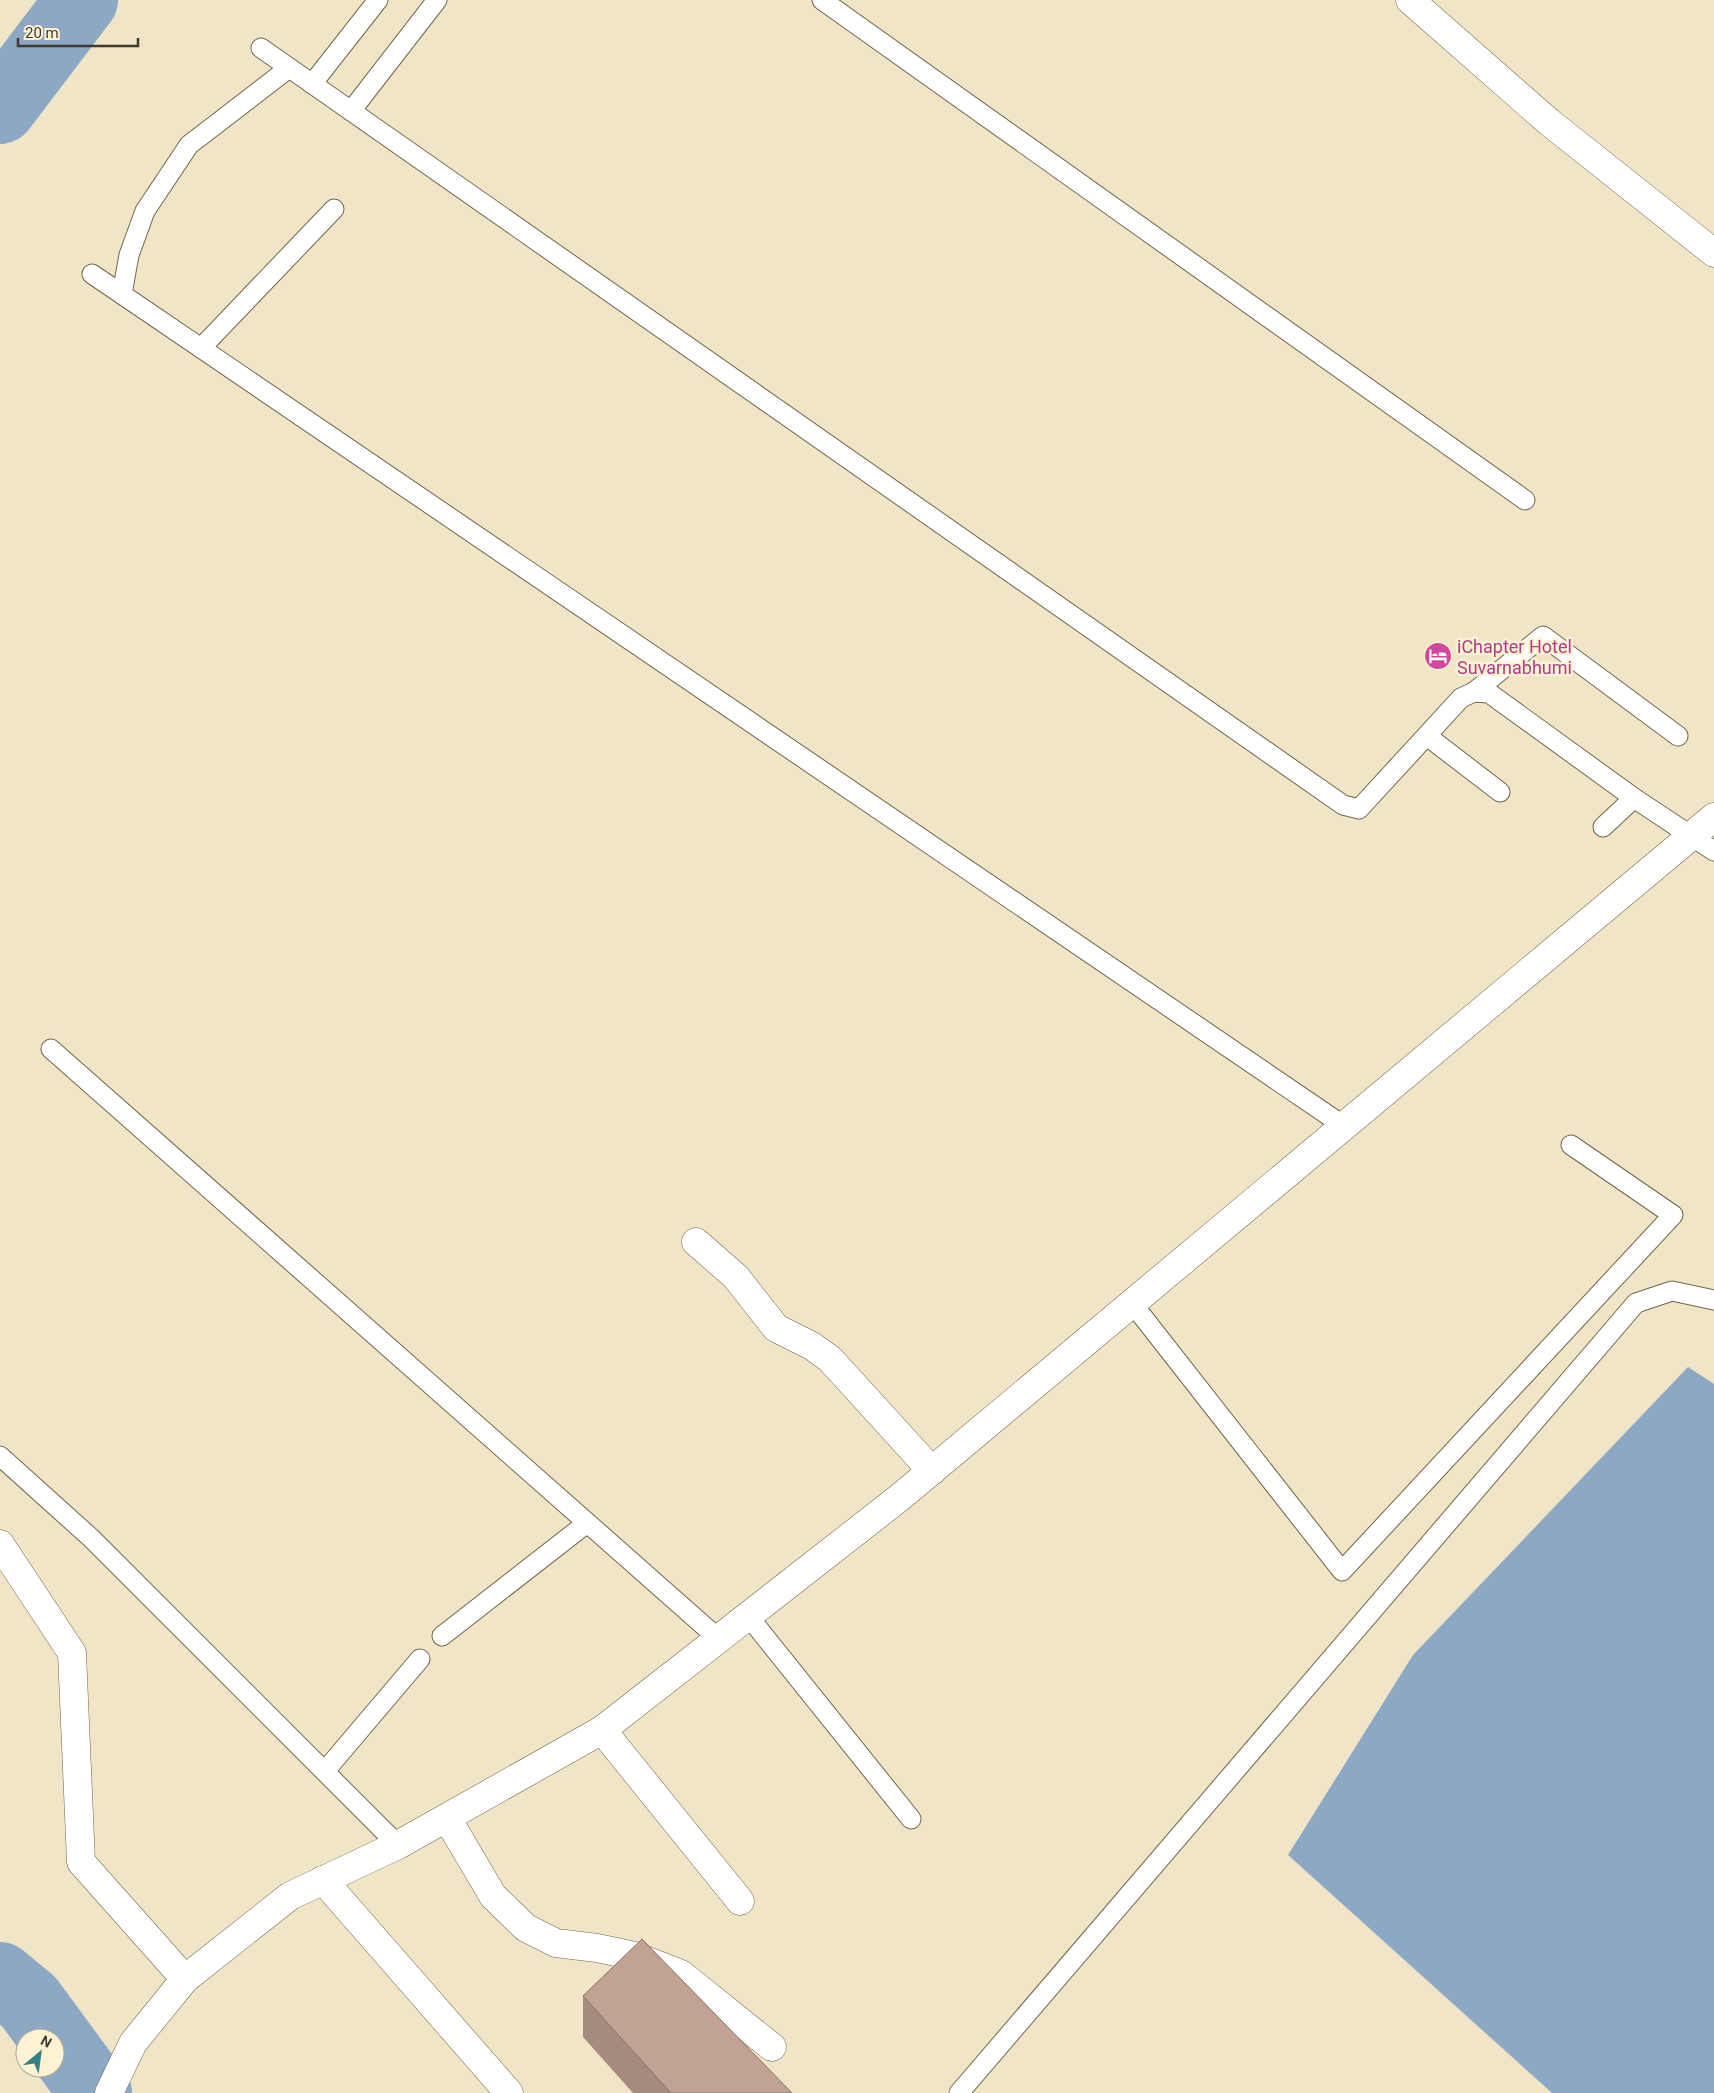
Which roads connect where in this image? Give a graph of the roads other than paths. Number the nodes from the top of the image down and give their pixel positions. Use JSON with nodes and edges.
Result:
{"nodes":[{"id":1,"x":378,"y":0,"type":"edge"},
{"id":2,"x":437,"y":0,"type":"edge"},
{"id":3,"x":822,"y":0,"type":"edge"},
{"id":4,"x":1410,"y":0,"type":"edge"},
{"id":5,"x":260,"y":48,"type":"dead end"},
{"id":6,"x":289,"y":68,"type":"junction"},
{"id":7,"x":312,"y":84,"type":"junction"},
{"id":8,"x":351,"y":111,"type":"junction"},
{"id":9,"x":334,"y":209,"type":"dead end"},
{"id":10,"x":1714,"y":252,"type":"edge"},
{"id":11,"x":92,"y":274,"type":"dead end"},
{"id":12,"x":122,"y":294,"type":"junction"},
{"id":13,"x":201,"y":348,"type":"junction"},
{"id":14,"x":1525,"y":500,"type":"dead end"},
{"id":15,"x":1474,"y":692,"type":"junction"},
{"id":16,"x":1427,"y":736,"type":"junction"},
{"id":17,"x":1678,"y":736,"type":"dead end"},
{"id":18,"x":1500,"y":792,"type":"dead end"},
{"id":19,"x":1634,"y":798,"type":"junction"},
{"id":20,"x":1714,"y":817,"type":"edge"},
{"id":21,"x":1603,"y":827,"type":"dead end"},
{"id":22,"x":1692,"y":836,"type":"junction"},
{"id":23,"x":1714,"y":851,"type":"edge"},
{"id":24,"x":51,"y":1049,"type":"dead end"},
{"id":25,"x":1344,"y":1126,"type":"junction"},
{"id":26,"x":1571,"y":1144,"type":"dead end"},
{"id":27,"x":696,"y":1242,"type":"dead end"},
{"id":28,"x":1714,"y":1300,"type":"edge"},
{"id":29,"x":1132,"y":1303,"type":"junction"},
{"id":30,"x":0,"y":1456,"type":"edge"},
{"id":31,"x":932,"y":1471,"type":"junction"},
{"id":32,"x":587,"y":1523,"type":"junction"},
{"id":33,"x":0,"y":1544,"type":"edge"},
{"id":34,"x":749,"y":1617,"type":"junction"},
{"id":35,"x":442,"y":1636,"type":"dead end"},
{"id":36,"x":720,"y":1640,"type":"junction"},
{"id":37,"x":420,"y":1660,"type":"dead end"},
{"id":38,"x":602,"y":1730,"type":"junction"},
{"id":39,"x":325,"y":1771,"type":"junction"},
{"id":40,"x":448,"y":1818,"type":"junction"},
{"id":41,"x":910,"y":1819,"type":"dead end"},
{"id":42,"x":398,"y":1845,"type":"junction"},
{"id":43,"x":323,"y":1880,"type":"junction"},
{"id":44,"x":740,"y":1901,"type":"dead end"},
{"id":45,"x":185,"y":1979,"type":"junction"},
{"id":46,"x":772,"y":2047,"type":"dead end"},
{"id":47,"x":109,"y":2093,"type":"edge"},
{"id":48,"x":509,"y":2093,"type":"edge"},
{"id":49,"x":959,"y":2093,"type":"edge"}],
"edges":[{"from":1,"to":7,"type":"lane"},
{"from":2,"to":8,"type":"lane"},
{"from":3,"to":14,"type":"lane"},
{"from":4,"to":10,"type":"street"},
{"from":5,"to":6,"type":"lane"},
{"from":6,"to":7,"type":"lane"},
{"from":6,"to":12,"type":"lane"},
{"from":7,"to":8,"type":"lane"},
{"from":8,"to":16,"type":"lane"},
{"from":9,"to":13,"type":"lane"},
{"from":11,"to":12,"type":"lane"},
{"from":12,"to":13,"type":"lane"},
{"from":13,"to":25,"type":"lane"},
{"from":15,"to":16,"type":"lane"},
{"from":15,"to":17,"type":"lane"},
{"from":15,"to":19,"type":"lane"},
{"from":16,"to":18,"type":"lane"},
{"from":19,"to":21,"type":"lane"},
{"from":19,"to":22,"type":"lane"},
{"from":20,"to":22,"type":"street"},
{"from":22,"to":23,"type":"lane"},
{"from":22,"to":25,"type":"street"},
{"from":24,"to":32,"type":"lane"},
{"from":25,"to":29,"type":"street"},
{"from":26,"to":29,"type":"lane"},
{"from":27,"to":31,"type":"street"},
{"from":28,"to":49,"type":"lane"},
{"from":29,"to":31,"type":"street"},
{"from":30,"to":39,"type":"lane"},
{"from":31,"to":34,"type":"street"},
{"from":32,"to":35,"type":"lane"},
{"from":32,"to":36,"type":"lane"},
{"from":33,"to":45,"type":"street"},
{"from":34,"to":36,"type":"street"},
{"from":34,"to":41,"type":"lane"},
{"from":36,"to":38,"type":"street"},
{"from":37,"to":39,"type":"lane"},
{"from":38,"to":40,"type":"street"},
{"from":38,"to":44,"type":"street"},
{"from":39,"to":42,"type":"lane"},
{"from":40,"to":42,"type":"street"},
{"from":40,"to":46,"type":"street"},
{"from":42,"to":43,"type":"street"},
{"from":43,"to":45,"type":"street"},
{"from":43,"to":48,"type":"street"},
{"from":45,"to":47,"type":"street"}]}
